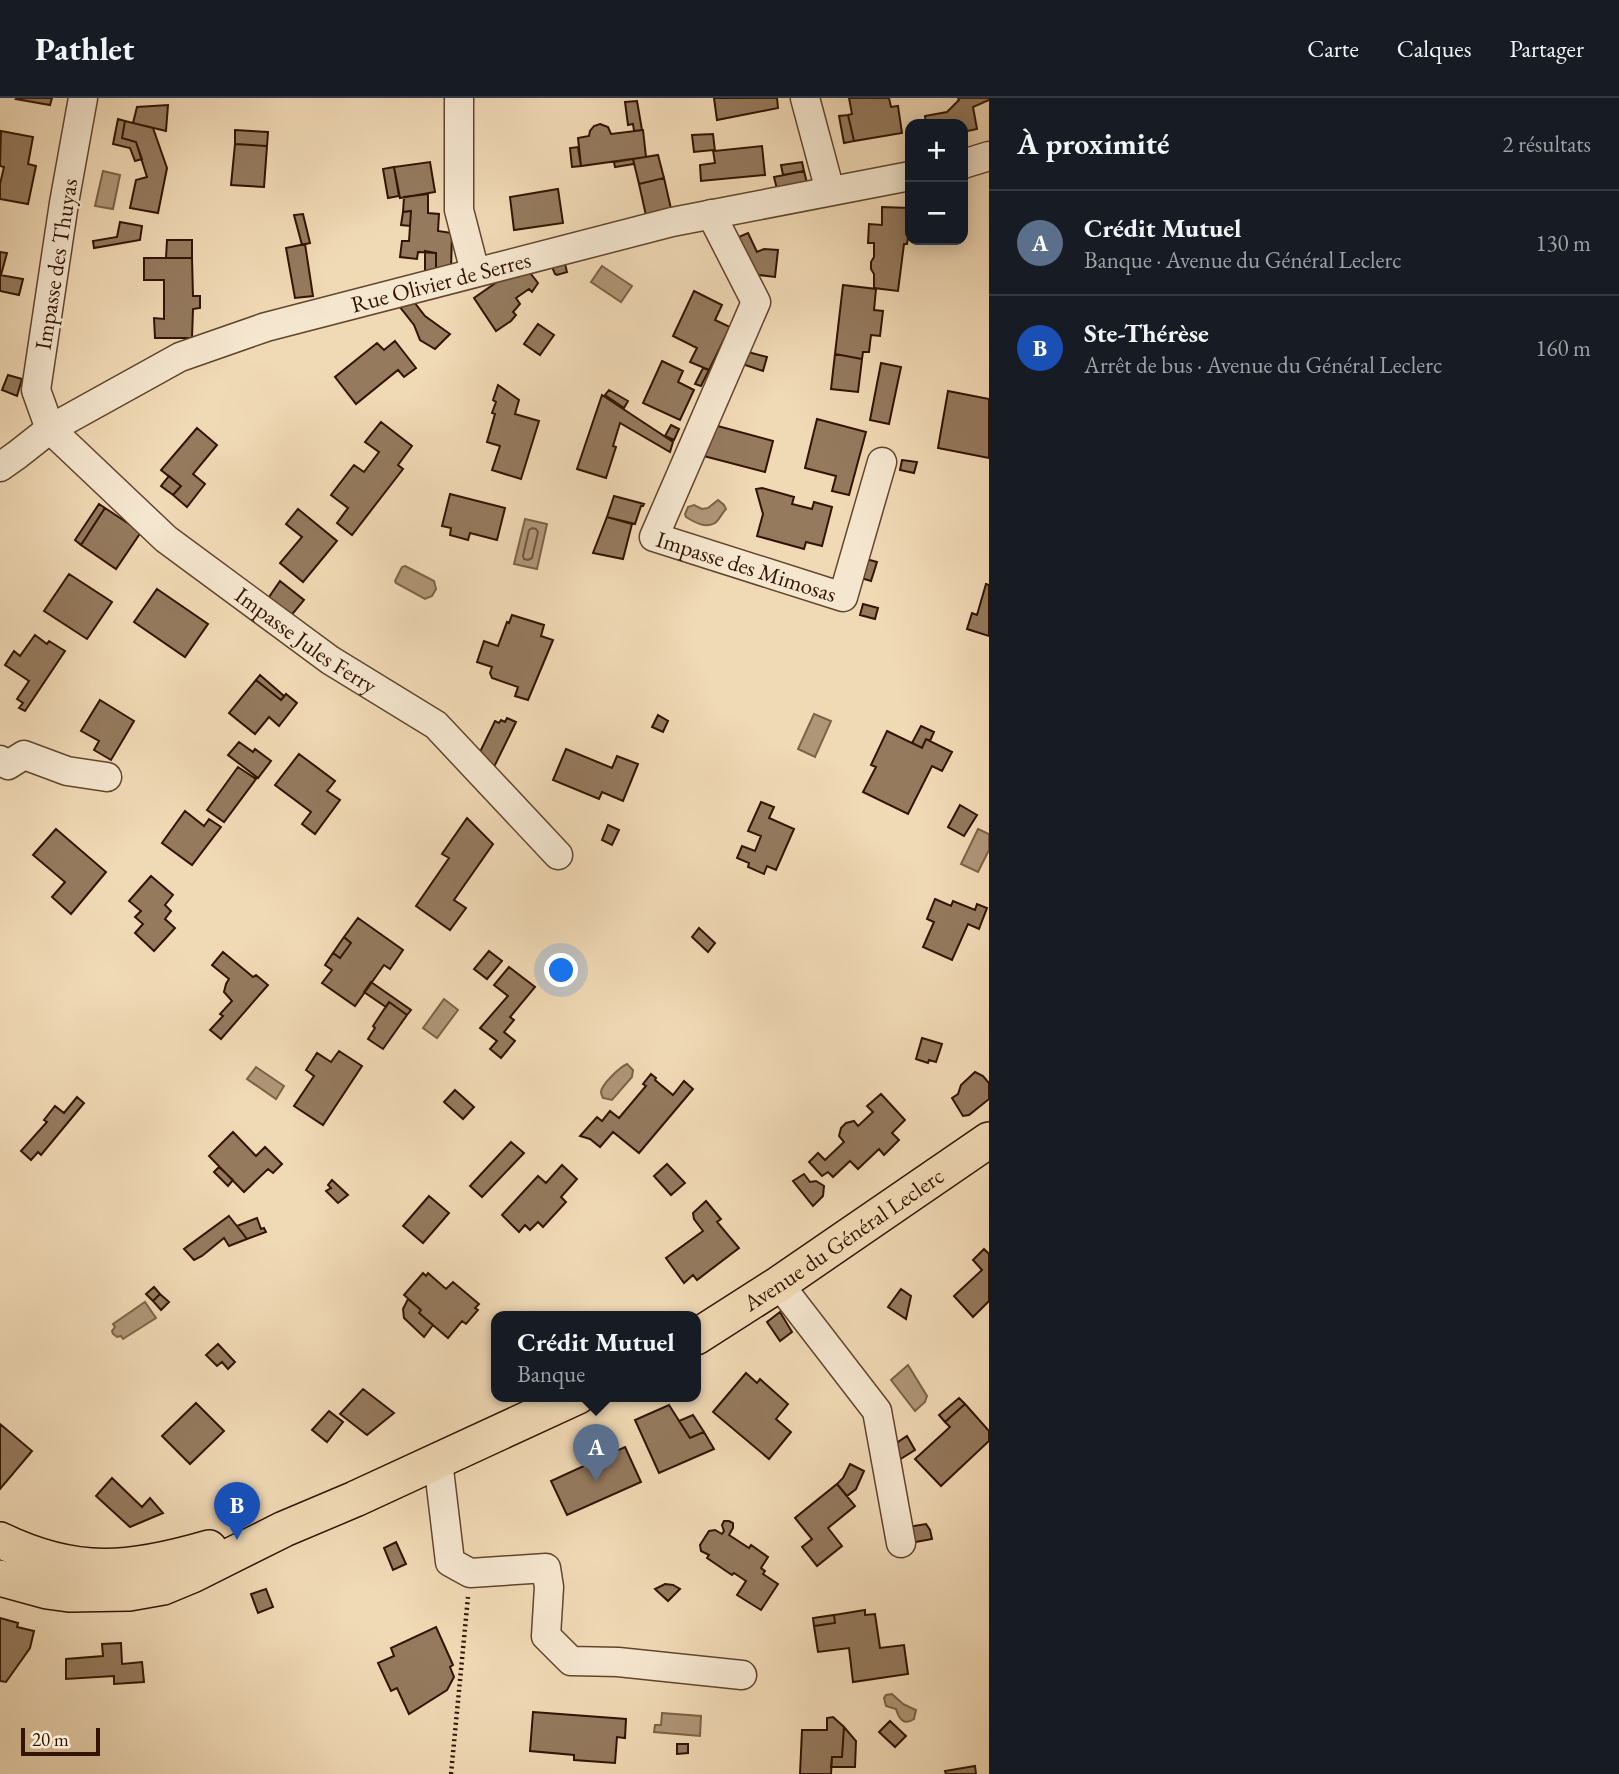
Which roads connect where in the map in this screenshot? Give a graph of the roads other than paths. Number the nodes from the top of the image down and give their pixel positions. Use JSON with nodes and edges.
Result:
{"nodes":[{"id":1,"x":83,"y":98,"type":"edge"},
{"id":2,"x":459,"y":98,"type":"edge"},
{"id":3,"x":805,"y":98,"type":"edge"},
{"id":4,"x":989,"y":156,"type":"edge"},
{"id":5,"x":968,"y":162,"type":"edge"},
{"id":6,"x":905,"y":177,"type":"edge"},
{"id":7,"x":830,"y":191,"type":"junction"},
{"id":8,"x":711,"y":214,"type":"junction"},
{"id":9,"x":475,"y":272,"type":"junction"},
{"id":10,"x":50,"y":429,"type":"junction"},
{"id":11,"x":882,"y":462,"type":"dead end"},
{"id":12,"x":0,"y":467,"type":"edge"},
{"id":13,"x":0,"y":760,"type":"edge"},
{"id":14,"x":107,"y":777,"type":"dead end"},
{"id":15,"x":558,"y":855,"type":"dead end"},
{"id":16,"x":989,"y":1140,"type":"edge"},
{"id":17,"x":779,"y":1284,"type":"junction"},
{"id":18,"x":701,"y":1335,"type":"edge"},
{"id":19,"x":565,"y":1402,"type":"edge"},
{"id":20,"x":438,"y":1461,"type":"junction"},
{"id":21,"x":284,"y":1529,"type":"junction"},
{"id":22,"x":6,"y":1543,"type":"edge"},
{"id":23,"x":901,"y":1544,"type":"dead end"},
{"id":24,"x":1,"y":1581,"type":"edge"},
{"id":25,"x":742,"y":1675,"type":"dead end"}],
"edges":[{"from":1,"to":10,"type":"street","name":"Impasse des Thuyas"},
{"from":2,"to":9,"type":"street"},
{"from":3,"to":7,"type":"street"},
{"from":4,"to":5,"type":"street"},
{"from":6,"to":7,"type":"street","name":"Rue Olivier de Serres"},
{"from":7,"to":8,"type":"street","name":"Rue Olivier de Serres"},
{"from":8,"to":9,"type":"street","name":"Rue Olivier de Serres"},
{"from":8,"to":11,"type":"street","name":"Impasse des Mimosas"},
{"from":9,"to":10,"type":"street","name":"Rue Olivier de Serres"},
{"from":10,"to":12,"type":"street","name":"Rue Olivier de Serres"},
{"from":10,"to":15,"type":"street","name":"Impasse Jules Ferry"},
{"from":13,"to":14,"type":"street"},
{"from":16,"to":17,"type":"main road","name":"Avenue du Général Leclerc"},
{"from":17,"to":18,"type":"main road","name":"Avenue du Général Leclerc"},
{"from":17,"to":23,"type":"street"},
{"from":19,"to":20,"type":"main road"},
{"from":20,"to":21,"type":"main road"},
{"from":20,"to":25,"type":"street"},
{"from":21,"to":22,"type":"main road"},
{"from":21,"to":24,"type":"main road"},
{"from":22,"to":24,"type":"street"}]}
